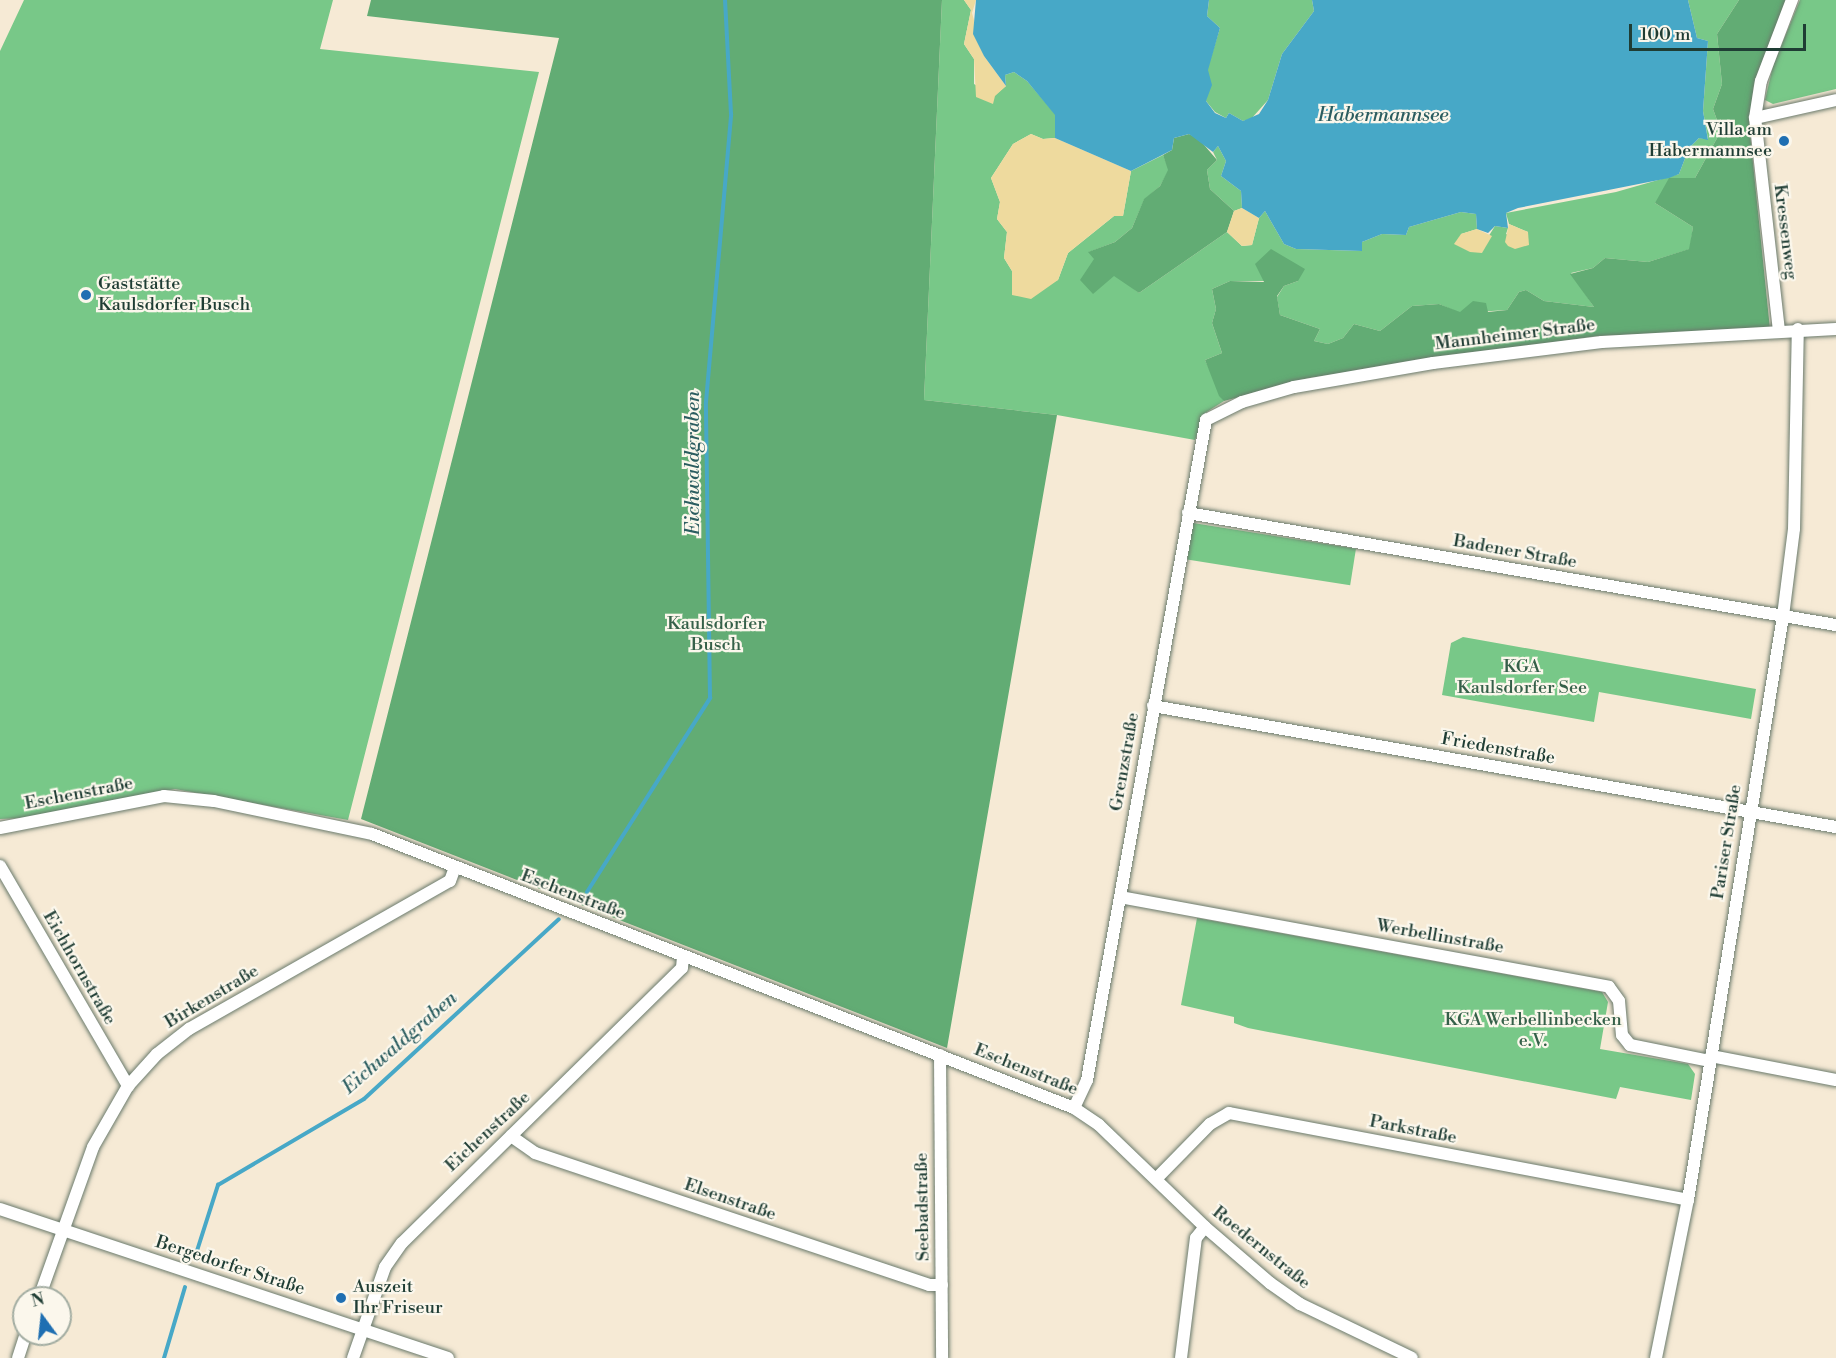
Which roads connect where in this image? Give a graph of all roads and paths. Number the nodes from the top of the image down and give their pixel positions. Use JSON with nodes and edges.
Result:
{"nodes":[{"id":1,"x":1792,"y":0,"type":"edge"},
{"id":2,"x":1836,"y":100,"type":"edge"},
{"id":3,"x":1755,"y":118,"type":"junction"},
{"id":4,"x":1798,"y":329,"type":"junction"},
{"id":5,"x":1836,"y":329,"type":"edge"},
{"id":6,"x":1779,"y":332,"type":"junction"},
{"id":7,"x":1206,"y":420,"type":"joint"},
{"id":8,"x":1188,"y":513,"type":"junction"},
{"id":9,"x":1783,"y":616,"type":"junction"},
{"id":10,"x":1836,"y":625,"type":"edge"},
{"id":11,"x":1153,"y":706,"type":"junction"},
{"id":12,"x":1750,"y":811,"type":"junction"},
{"id":13,"x":1836,"y":827,"type":"edge"},
{"id":14,"x":0,"y":828,"type":"edge"},
{"id":15,"x":0,"y":866,"type":"edge"},
{"id":16,"x":455,"y":867,"type":"junction"},
{"id":17,"x":1120,"y":897,"type":"junction"},
{"id":18,"x":683,"y":957,"type":"junction"},
{"id":19,"x":940,"y":1055,"type":"junction"},
{"id":20,"x":1711,"y":1059,"type":"junction"},
{"id":21,"x":1836,"y":1080,"type":"edge"},
{"id":22,"x":128,"y":1086,"type":"junction"},
{"id":23,"x":1074,"y":1107,"type":"junction"},
{"id":24,"x":1108,"y":1134,"type":"joint"},
{"id":25,"x":511,"y":1136,"type":"junction"},
{"id":26,"x":1156,"y":1179,"type":"junction"},
{"id":27,"x":1688,"y":1200,"type":"junction"},
{"id":28,"x":0,"y":1209,"type":"edge"},
{"id":29,"x":1205,"y":1227,"type":"junction"},
{"id":30,"x":63,"y":1229,"type":"junction"},
{"id":31,"x":942,"y":1285,"type":"junction"},
{"id":32,"x":43,"y":1286,"type":"edge"},
{"id":33,"x":363,"y":1329,"type":"junction"},
{"id":34,"x":353,"y":1358,"type":"edge"},
{"id":35,"x":448,"y":1358,"type":"edge"},
{"id":36,"x":942,"y":1358,"type":"edge"},
{"id":37,"x":1181,"y":1358,"type":"edge"},
{"id":38,"x":1412,"y":1358,"type":"edge"},
{"id":39,"x":1656,"y":1358,"type":"edge"}],
"edges":[{"from":1,"to":3,"type":"street","name":"Kressenweg"},
{"from":2,"to":3,"type":"street"},
{"from":3,"to":6,"type":"street","name":"Kressenweg"},
{"from":4,"to":5,"type":"street","name":"Mannheimer Straße"},
{"from":4,"to":6,"type":"street","name":"Mannheimer Straße"},
{"from":4,"to":9,"type":"street","name":"Pariser Straße"},
{"from":6,"to":7,"type":"street","name":"Mannheimer Straße"},
{"from":7,"to":8,"type":"street","name":"Grenzstraße"},
{"from":8,"to":9,"type":"street","name":"Badener Straße"},
{"from":8,"to":11,"type":"street","name":"Grenzstraße"},
{"from":9,"to":10,"type":"street","name":"Badener Straße"},
{"from":9,"to":12,"type":"street","name":"Pariser Straße"},
{"from":11,"to":12,"type":"street","name":"Friedenstraße"},
{"from":11,"to":17,"type":"street","name":"Grenzstraße"},
{"from":12,"to":13,"type":"street","name":"Friedenstraße"},
{"from":12,"to":20,"type":"street","name":"Pariser Straße"},
{"from":14,"to":16,"type":"street","name":"Eschenstraße"},
{"from":15,"to":22,"type":"street","name":"Eichhornstraße"},
{"from":16,"to":18,"type":"street","name":"Eschenstraße"},
{"from":16,"to":22,"type":"street","name":"Birkenstraße"},
{"from":17,"to":20,"type":"street","name":"Werbellinstraße"},
{"from":17,"to":23,"type":"street","name":"Grenzstraße"},
{"from":18,"to":19,"type":"street","name":"Eschenstraße"},
{"from":18,"to":25,"type":"street","name":"Eichenstraße"},
{"from":19,"to":23,"type":"street","name":"Eschenstraße"},
{"from":19,"to":31,"type":"street","name":"Seebadstraße"},
{"from":20,"to":21,"type":"street","name":"Werbellinstraße"},
{"from":20,"to":27,"type":"street","name":"Pariser Straße"},
{"from":22,"to":30,"type":"street","name":"Birkenstraße"},
{"from":23,"to":24,"type":"street","name":"Eschenstraße"},
{"from":24,"to":26,"type":"street","name":"Roedernstraße"},
{"from":25,"to":31,"type":"street","name":"Elsenstraße"},
{"from":25,"to":33,"type":"street","name":"Eichenstraße"},
{"from":26,"to":27,"type":"street","name":"Parkstraße"},
{"from":26,"to":29,"type":"street","name":"Roedernstraße"},
{"from":27,"to":39,"type":"street","name":"Pariser Straße"},
{"from":28,"to":30,"type":"street","name":"Bergedorfer Straße"},
{"from":29,"to":37,"type":"street"},
{"from":29,"to":38,"type":"street","name":"Roedernstraße"},
{"from":30,"to":32,"type":"street","name":"Birkenstraße"},
{"from":30,"to":33,"type":"street","name":"Bergedorfer Straße"},
{"from":31,"to":36,"type":"street","name":"Seebadstraße"},
{"from":33,"to":34,"type":"street","name":"Eichenstraße"},
{"from":33,"to":35,"type":"street","name":"Bergedorfer Straße"}]}
